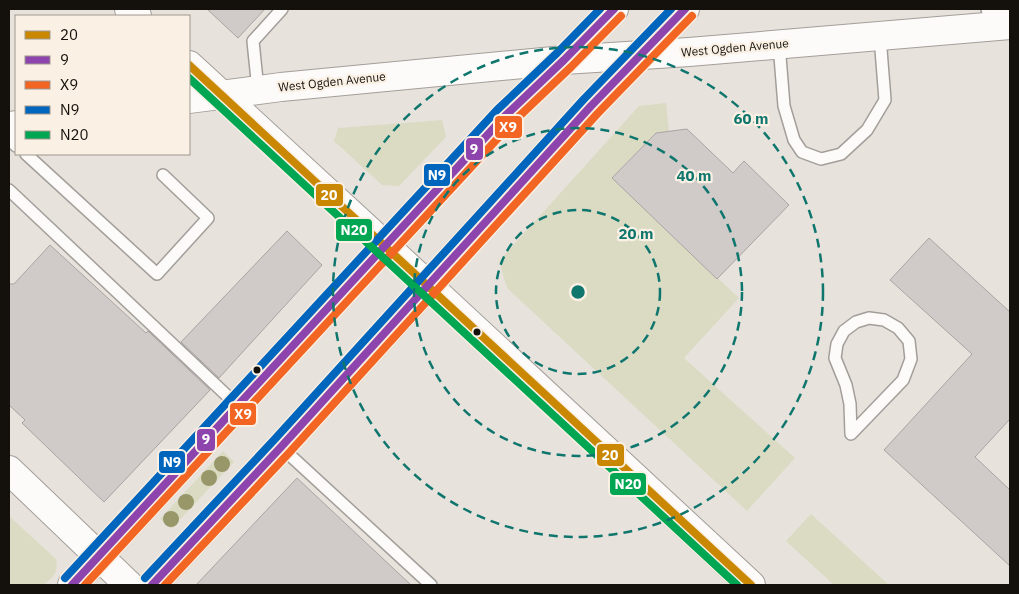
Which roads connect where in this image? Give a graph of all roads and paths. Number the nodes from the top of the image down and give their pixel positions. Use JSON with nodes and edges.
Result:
{"nodes":[{"id":1,"x":282,"y":9,"type":"edge"},
{"id":2,"x":614,"y":9,"type":"edge"},
{"id":3,"x":685,"y":9,"type":"edge"},
{"id":4,"x":992,"y":9,"type":"edge"},
{"id":5,"x":1010,"y":25,"type":"edge"},
{"id":6,"x":880,"y":37,"type":"junction"},
{"id":7,"x":779,"y":44,"type":"junction"},
{"id":8,"x":639,"y":56,"type":"junction"},
{"id":9,"x":564,"y":60,"type":"junction"},
{"id":10,"x":190,"y":66,"type":"edge"},
{"id":11,"x":258,"y":90,"type":"junction"},
{"id":12,"x":221,"y":94,"type":"junction"},
{"id":13,"x":190,"y":99,"type":"edge"},
{"id":14,"x":27,"y":155,"type":"edge"},
{"id":15,"x":163,"y":175,"type":"dead end"},
{"id":16,"x":9,"y":190,"type":"edge"},
{"id":17,"x":386,"y":246,"type":"junction"},
{"id":18,"x":428,"y":286,"type":"junction"},
{"id":19,"x":238,"y":406,"type":"junction"},
{"id":20,"x":851,"y":434,"type":"joint"},
{"id":21,"x":281,"y":446,"type":"junction"},
{"id":22,"x":9,"y":470,"type":"edge"},
{"id":23,"x":100,"y":556,"type":"junction"},
{"id":24,"x":72,"y":585,"type":"edge"},
{"id":25,"x":129,"y":585,"type":"edge"},
{"id":26,"x":152,"y":585,"type":"edge"},
{"id":27,"x":432,"y":585,"type":"edge"},
{"id":28,"x":751,"y":585,"type":"edge"}],
"edges":[{"from":1,"to":11,"type":"lane"},
{"from":2,"to":9,"type":"main road"},
{"from":3,"to":8,"type":"main road"},
{"from":4,"to":5,"type":"street"},
{"from":5,"to":6,"type":"main road","name":"West Ogden Avenue"},
{"from":6,"to":7,"type":"main road","name":"West Ogden Avenue"},
{"from":6,"to":7,"type":"lane"},
{"from":7,"to":8,"type":"main road","name":"West Ogden Avenue"},
{"from":8,"to":9,"type":"main road","name":"West Ogden Avenue"},
{"from":8,"to":18,"type":"main road"},
{"from":9,"to":11,"type":"main road","name":"West Ogden Avenue"},
{"from":9,"to":17,"type":"main road"},
{"from":10,"to":12,"type":"main road"},
{"from":11,"to":12,"type":"main road","name":"West Ogden Avenue"},
{"from":12,"to":13,"type":"main road","name":"West Ogden Avenue"},
{"from":12,"to":17,"type":"main road"},
{"from":14,"to":15,"type":"lane"},
{"from":16,"to":19,"type":"lane"},
{"from":17,"to":18,"type":"main road"},
{"from":17,"to":19,"type":"main road"},
{"from":18,"to":21,"type":"main road"},
{"from":18,"to":28,"type":"main road"},
{"from":19,"to":23,"type":"main road"},
{"from":20,"to":20,"type":"lane"},
{"from":21,"to":26,"type":"main road"},
{"from":21,"to":27,"type":"lane"},
{"from":22,"to":23,"type":"main road"},
{"from":23,"to":24,"type":"main road"},
{"from":23,"to":25,"type":"main road"}]}
